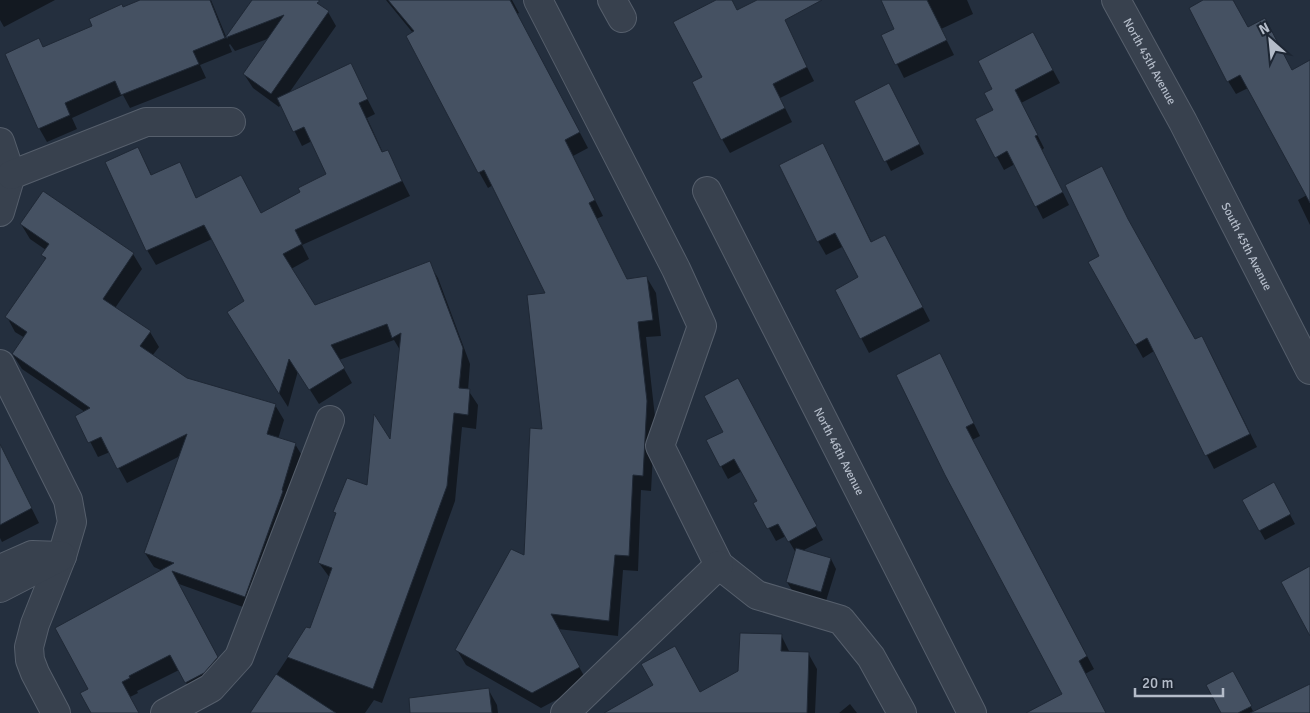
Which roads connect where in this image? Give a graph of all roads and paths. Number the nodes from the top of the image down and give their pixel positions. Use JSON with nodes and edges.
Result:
{"nodes":[{"id":1,"x":538,"y":0,"type":"edge"},
{"id":2,"x":1116,"y":0,"type":"edge"},
{"id":3,"x":232,"y":122,"type":"dead end"},
{"id":4,"x":1183,"y":122,"type":"joint"},
{"id":5,"x":0,"y":142,"type":"edge"},
{"id":6,"x":11,"y":176,"type":"junction"},
{"id":7,"x":707,"y":191,"type":"dead end"},
{"id":8,"x":0,"y":212,"type":"edge"},
{"id":9,"x":0,"y":364,"type":"edge"},
{"id":10,"x":1310,"y":370,"type":"edge"},
{"id":11,"x":330,"y":420,"type":"dead end"},
{"id":12,"x":62,"y":556,"type":"junction"},
{"id":13,"x":719,"y":565,"type":"junction"},
{"id":14,"x":0,"y":569,"type":"edge"},
{"id":15,"x":0,"y":588,"type":"edge"},
{"id":16,"x":56,"y":713,"type":"edge"},
{"id":17,"x":165,"y":713,"type":"edge"},
{"id":18,"x":565,"y":713,"type":"edge"},
{"id":19,"x":902,"y":713,"type":"edge"},
{"id":20,"x":972,"y":713,"type":"edge"}],
"edges":[{"from":1,"to":13,"type":"street"},
{"from":2,"to":4,"type":"street","name":"North 45th Avenue"},
{"from":3,"to":6,"type":"street"},
{"from":4,"to":10,"type":"street","name":"South 45th Avenue"},
{"from":5,"to":6,"type":"street"},
{"from":6,"to":8,"type":"street"},
{"from":7,"to":20,"type":"street","name":"North 46th Avenue"},
{"from":9,"to":12,"type":"street"},
{"from":11,"to":17,"type":"street"},
{"from":12,"to":14,"type":"street"},
{"from":12,"to":15,"type":"street"},
{"from":12,"to":16,"type":"street"},
{"from":13,"to":18,"type":"street"},
{"from":13,"to":19,"type":"street"}]}
